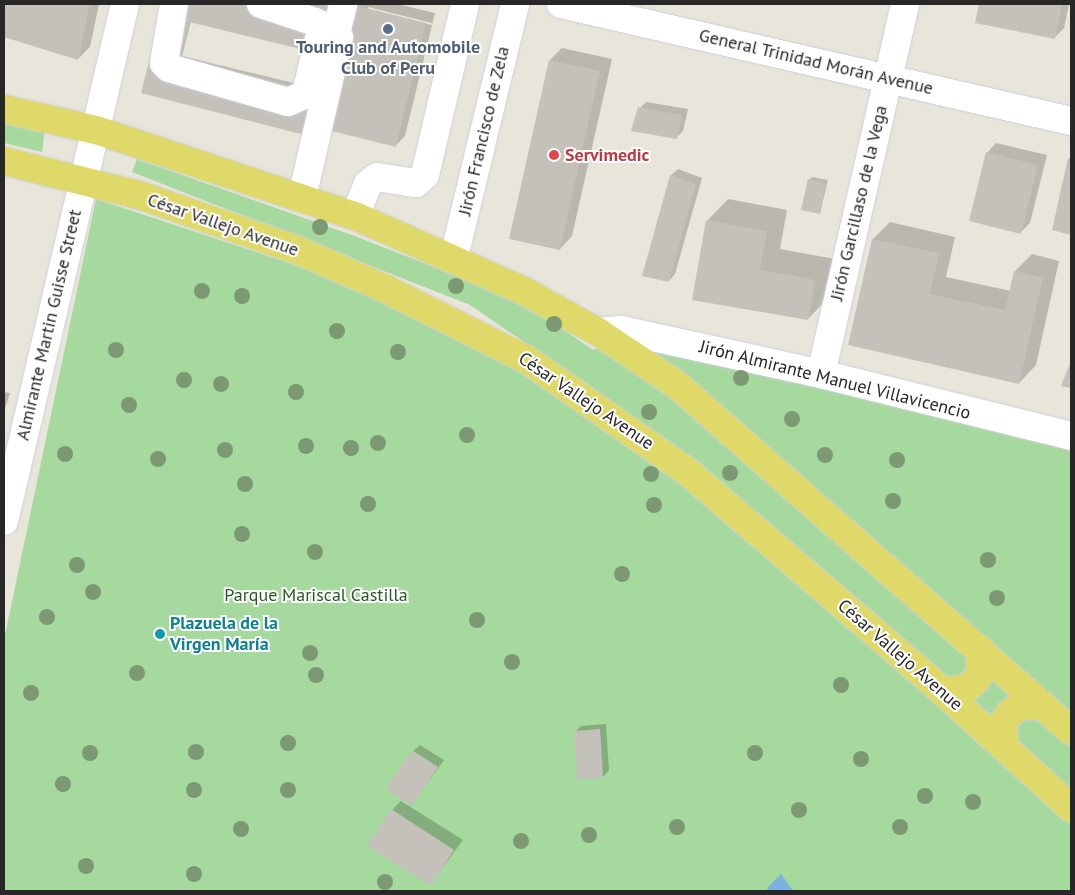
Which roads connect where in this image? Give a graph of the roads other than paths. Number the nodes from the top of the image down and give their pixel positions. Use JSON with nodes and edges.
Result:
{"nodes":[{"id":1,"x":125,"y":4,"type":"edge"},
{"id":2,"x":174,"y":4,"type":"edge"},
{"id":3,"x":261,"y":4,"type":"edge"},
{"id":4,"x":343,"y":4,"type":"edge"},
{"id":5,"x":465,"y":4,"type":"edge"},
{"id":6,"x":515,"y":4,"type":"edge"},
{"id":7,"x":561,"y":4,"type":"edge"},
{"id":8,"x":904,"y":4,"type":"edge"},
{"id":9,"x":329,"y":29,"type":"junction"},
{"id":10,"x":887,"y":79,"type":"junction"},
{"id":11,"x":4,"y":109,"type":"edge"},
{"id":12,"x":1071,"y":121,"type":"edge"},
{"id":13,"x":96,"y":130,"type":"junction"},
{"id":14,"x":4,"y":161,"type":"edge"},
{"id":15,"x":83,"y":179,"type":"junction"},
{"id":16,"x":302,"y":197,"type":"junction"},
{"id":17,"x":355,"y":216,"type":"junction"},
{"id":18,"x":454,"y":257,"type":"junction"},
{"id":19,"x":598,"y":332,"type":"junction"},
{"id":20,"x":821,"y":374,"type":"junction"},
{"id":21,"x":1071,"y":436,"type":"edge"},
{"id":22,"x":9,"y":475,"type":"edge"},
{"id":23,"x":4,"y":521,"type":"edge"},
{"id":24,"x":980,"y":648,"type":"junction"},
{"id":25,"x":942,"y":691,"type":"junction"},
{"id":26,"x":1044,"y":706,"type":"junction"},
{"id":27,"x":1071,"y":731,"type":"edge"},
{"id":28,"x":1004,"y":746,"type":"junction"},
{"id":29,"x":1071,"y":808,"type":"edge"}],
"edges":[{"from":1,"to":13,"type":"street","name":"Almirante Martin Guisse Street"},
{"from":2,"to":9,"type":"street"},
{"from":3,"to":9,"type":"street"},
{"from":4,"to":9,"type":"street"},
{"from":5,"to":17,"type":"street"},
{"from":6,"to":18,"type":"street","name":"Jirón Francisco de Zela"},
{"from":7,"to":10,"type":"street","name":"General Trinidad Morán Avenue"},
{"from":8,"to":10,"type":"street","name":"Jirón Garcillaso de la Vega"},
{"from":9,"to":16,"type":"street"},
{"from":10,"to":12,"type":"street","name":"General Trinidad Morán Avenue"},
{"from":10,"to":20,"type":"street","name":"Jirón Garcillaso de la Vega"},
{"from":11,"to":13,"type":"main road"},
{"from":13,"to":15,"type":"street","name":"Almirante Martin Guisse Street"},
{"from":13,"to":16,"type":"main road"},
{"from":14,"to":15,"type":"main road","name":"César Vallejo Avenue"},
{"from":15,"to":22,"type":"street","name":"Almirante Martin Guisse Street"},
{"from":15,"to":25,"type":"main road","name":"César Vallejo Avenue"},
{"from":16,"to":17,"type":"main road"},
{"from":17,"to":18,"type":"main road"},
{"from":18,"to":19,"type":"main road"},
{"from":19,"to":20,"type":"street","name":"Jirón Almirante Manuel Villavicencio"},
{"from":19,"to":24,"type":"main road"},
{"from":20,"to":21,"type":"street","name":"Jirón Almirante Manuel Villavicencio"},
{"from":22,"to":23,"type":"street","name":"Almirante Martin Guisse Street"},
{"from":24,"to":25,"type":"main road"},
{"from":24,"to":26,"type":"main road"},
{"from":25,"to":28,"type":"main road","name":"César Vallejo Avenue"},
{"from":26,"to":27,"type":"main road"},
{"from":26,"to":28,"type":"main road"},
{"from":28,"to":29,"type":"main road","name":"César Vallejo Avenue"}]}
